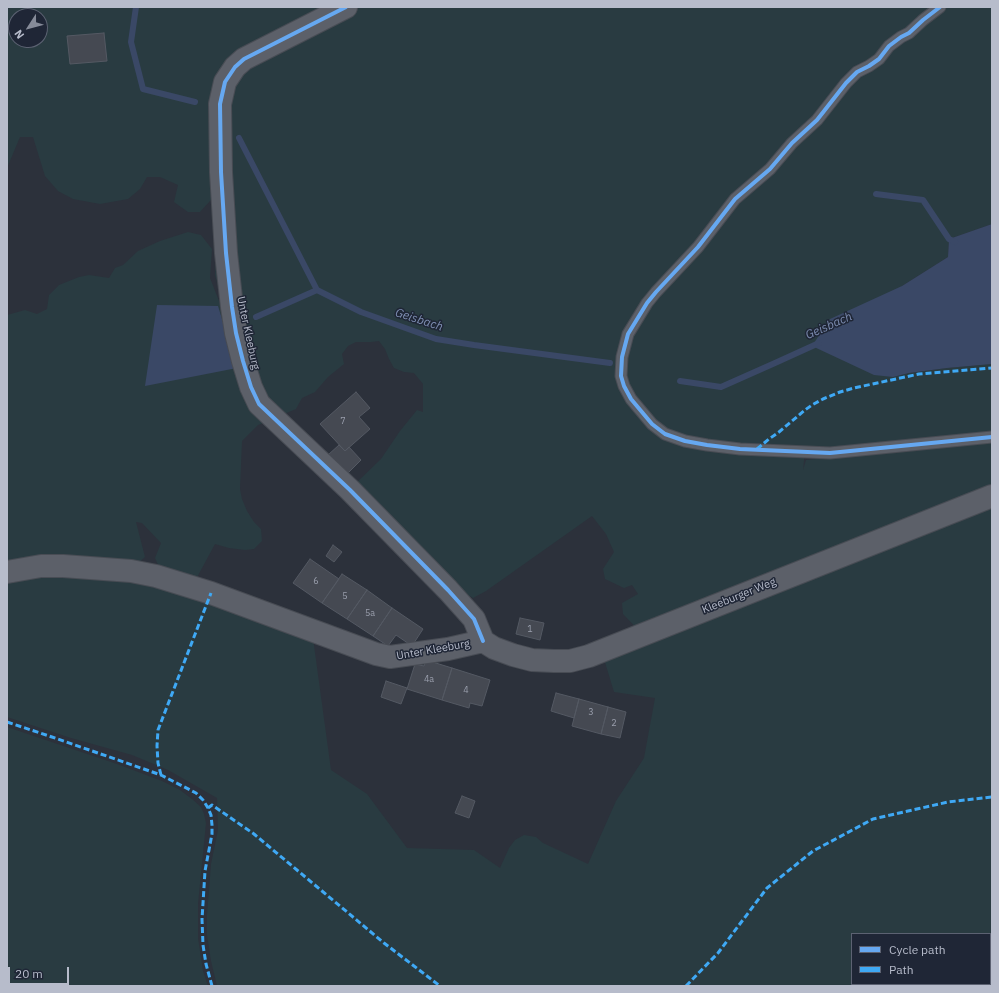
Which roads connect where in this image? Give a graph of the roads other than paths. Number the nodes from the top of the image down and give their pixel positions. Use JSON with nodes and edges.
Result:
{"nodes":[{"id":1,"x":346,"y":7,"type":"edge"},
{"id":2,"x":940,"y":7,"type":"edge"},
{"id":3,"x":992,"y":437,"type":"edge"},
{"id":4,"x":992,"y":496,"type":"edge"},
{"id":5,"x":7,"y":572,"type":"edge"},
{"id":6,"x":483,"y":641,"type":"junction"}],
"edges":[{"from":1,"to":6,"type":"street","name":"Unter Kleeburg"},
{"from":2,"to":3,"type":"lane"},
{"from":4,"to":6,"type":"street","name":"Kleeburger Weg"},
{"from":5,"to":6,"type":"street","name":"Unter Kleeburg"}]}
